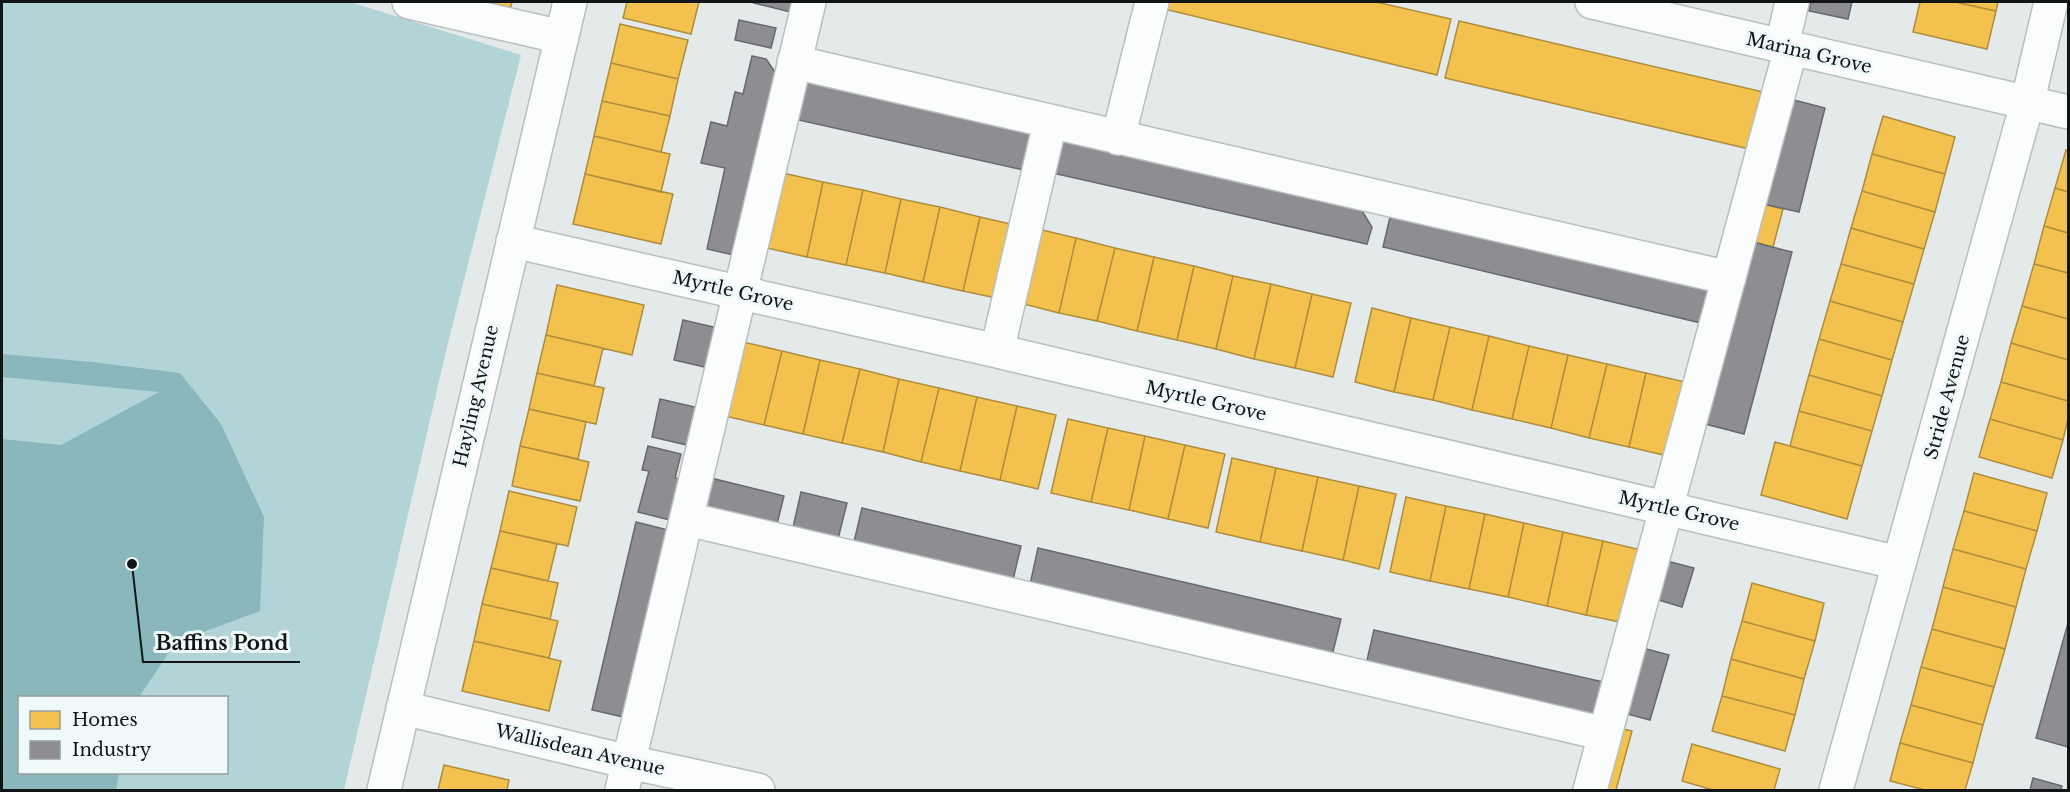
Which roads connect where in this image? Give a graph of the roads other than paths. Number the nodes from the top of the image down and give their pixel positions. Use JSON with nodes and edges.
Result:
{"nodes":[{"id":1,"x":409,"y":2,"type":"edge"},
{"id":2,"x":570,"y":2,"type":"edge"},
{"id":3,"x":809,"y":2,"type":"edge"},
{"id":4,"x":1152,"y":2,"type":"edge"},
{"id":5,"x":1592,"y":2,"type":"edge"},
{"id":6,"x":1792,"y":2,"type":"edge"},
{"id":7,"x":2051,"y":2,"type":"edge"},
{"id":8,"x":562,"y":38,"type":"junction"},
{"id":9,"x":1786,"y":47,"type":"junction"},
{"id":10,"x":794,"y":62,"type":"junction"},
{"id":11,"x":2027,"y":104,"type":"junction"},
{"id":12,"x":2068,"y":112,"type":"edge"},
{"id":13,"x":1050,"y":123,"type":"junction"},
{"id":14,"x":1118,"y":138,"type":"junction"},
{"id":15,"x":513,"y":241,"type":"junction"},
{"id":16,"x":1729,"y":278,"type":"junction"},
{"id":17,"x":739,"y":292,"type":"junction"},
{"id":18,"x":996,"y":351,"type":"junction"},
{"id":19,"x":1667,"y":507,"type":"junction"},
{"id":20,"x":687,"y":519,"type":"junction"},
{"id":21,"x":1899,"y":563,"type":"junction"},
{"id":22,"x":402,"y":708,"type":"junction"},
{"id":23,"x":1605,"y":734,"type":"junction"},
{"id":24,"x":626,"y":776,"type":"edge"},
{"id":25,"x":384,"y":790,"type":"edge"},
{"id":26,"x":758,"y":790,"type":"edge"},
{"id":27,"x":1590,"y":790,"type":"edge"},
{"id":28,"x":1836,"y":790,"type":"edge"}],
"edges":[{"from":1,"to":8,"type":"street"},
{"from":2,"to":8,"type":"street","name":"Hayling Avenue"},
{"from":3,"to":10,"type":"street"},
{"from":4,"to":14,"type":"street"},
{"from":5,"to":9,"type":"street","name":"Marina Grove"},
{"from":6,"to":9,"type":"street"},
{"from":7,"to":11,"type":"street","name":"Stride Avenue"},
{"from":8,"to":15,"type":"street","name":"Hayling Avenue"},
{"from":9,"to":11,"type":"street","name":"Marina Grove"},
{"from":9,"to":16,"type":"street"},
{"from":10,"to":13,"type":"street"},
{"from":10,"to":17,"type":"street"},
{"from":11,"to":12,"type":"street","name":"Marina Grove"},
{"from":11,"to":21,"type":"street","name":"Stride Avenue"},
{"from":13,"to":14,"type":"street"},
{"from":13,"to":18,"type":"street"},
{"from":14,"to":16,"type":"street"},
{"from":15,"to":17,"type":"street","name":"Myrtle Grove"},
{"from":15,"to":22,"type":"street","name":"Hayling Avenue"},
{"from":16,"to":19,"type":"street"},
{"from":17,"to":18,"type":"street","name":"Myrtle Grove"},
{"from":17,"to":20,"type":"street"},
{"from":18,"to":19,"type":"street","name":"Myrtle Grove"},
{"from":19,"to":21,"type":"street","name":"Myrtle Grove"},
{"from":19,"to":23,"type":"street"},
{"from":20,"to":23,"type":"street"},
{"from":20,"to":24,"type":"street"},
{"from":21,"to":28,"type":"street","name":"Stride Avenue"},
{"from":22,"to":24,"type":"street","name":"Wallisdean Avenue"},
{"from":22,"to":25,"type":"street","name":"Hayling Avenue"},
{"from":23,"to":27,"type":"street"},
{"from":24,"to":26,"type":"street","name":"Wallisdean Avenue"}]}
